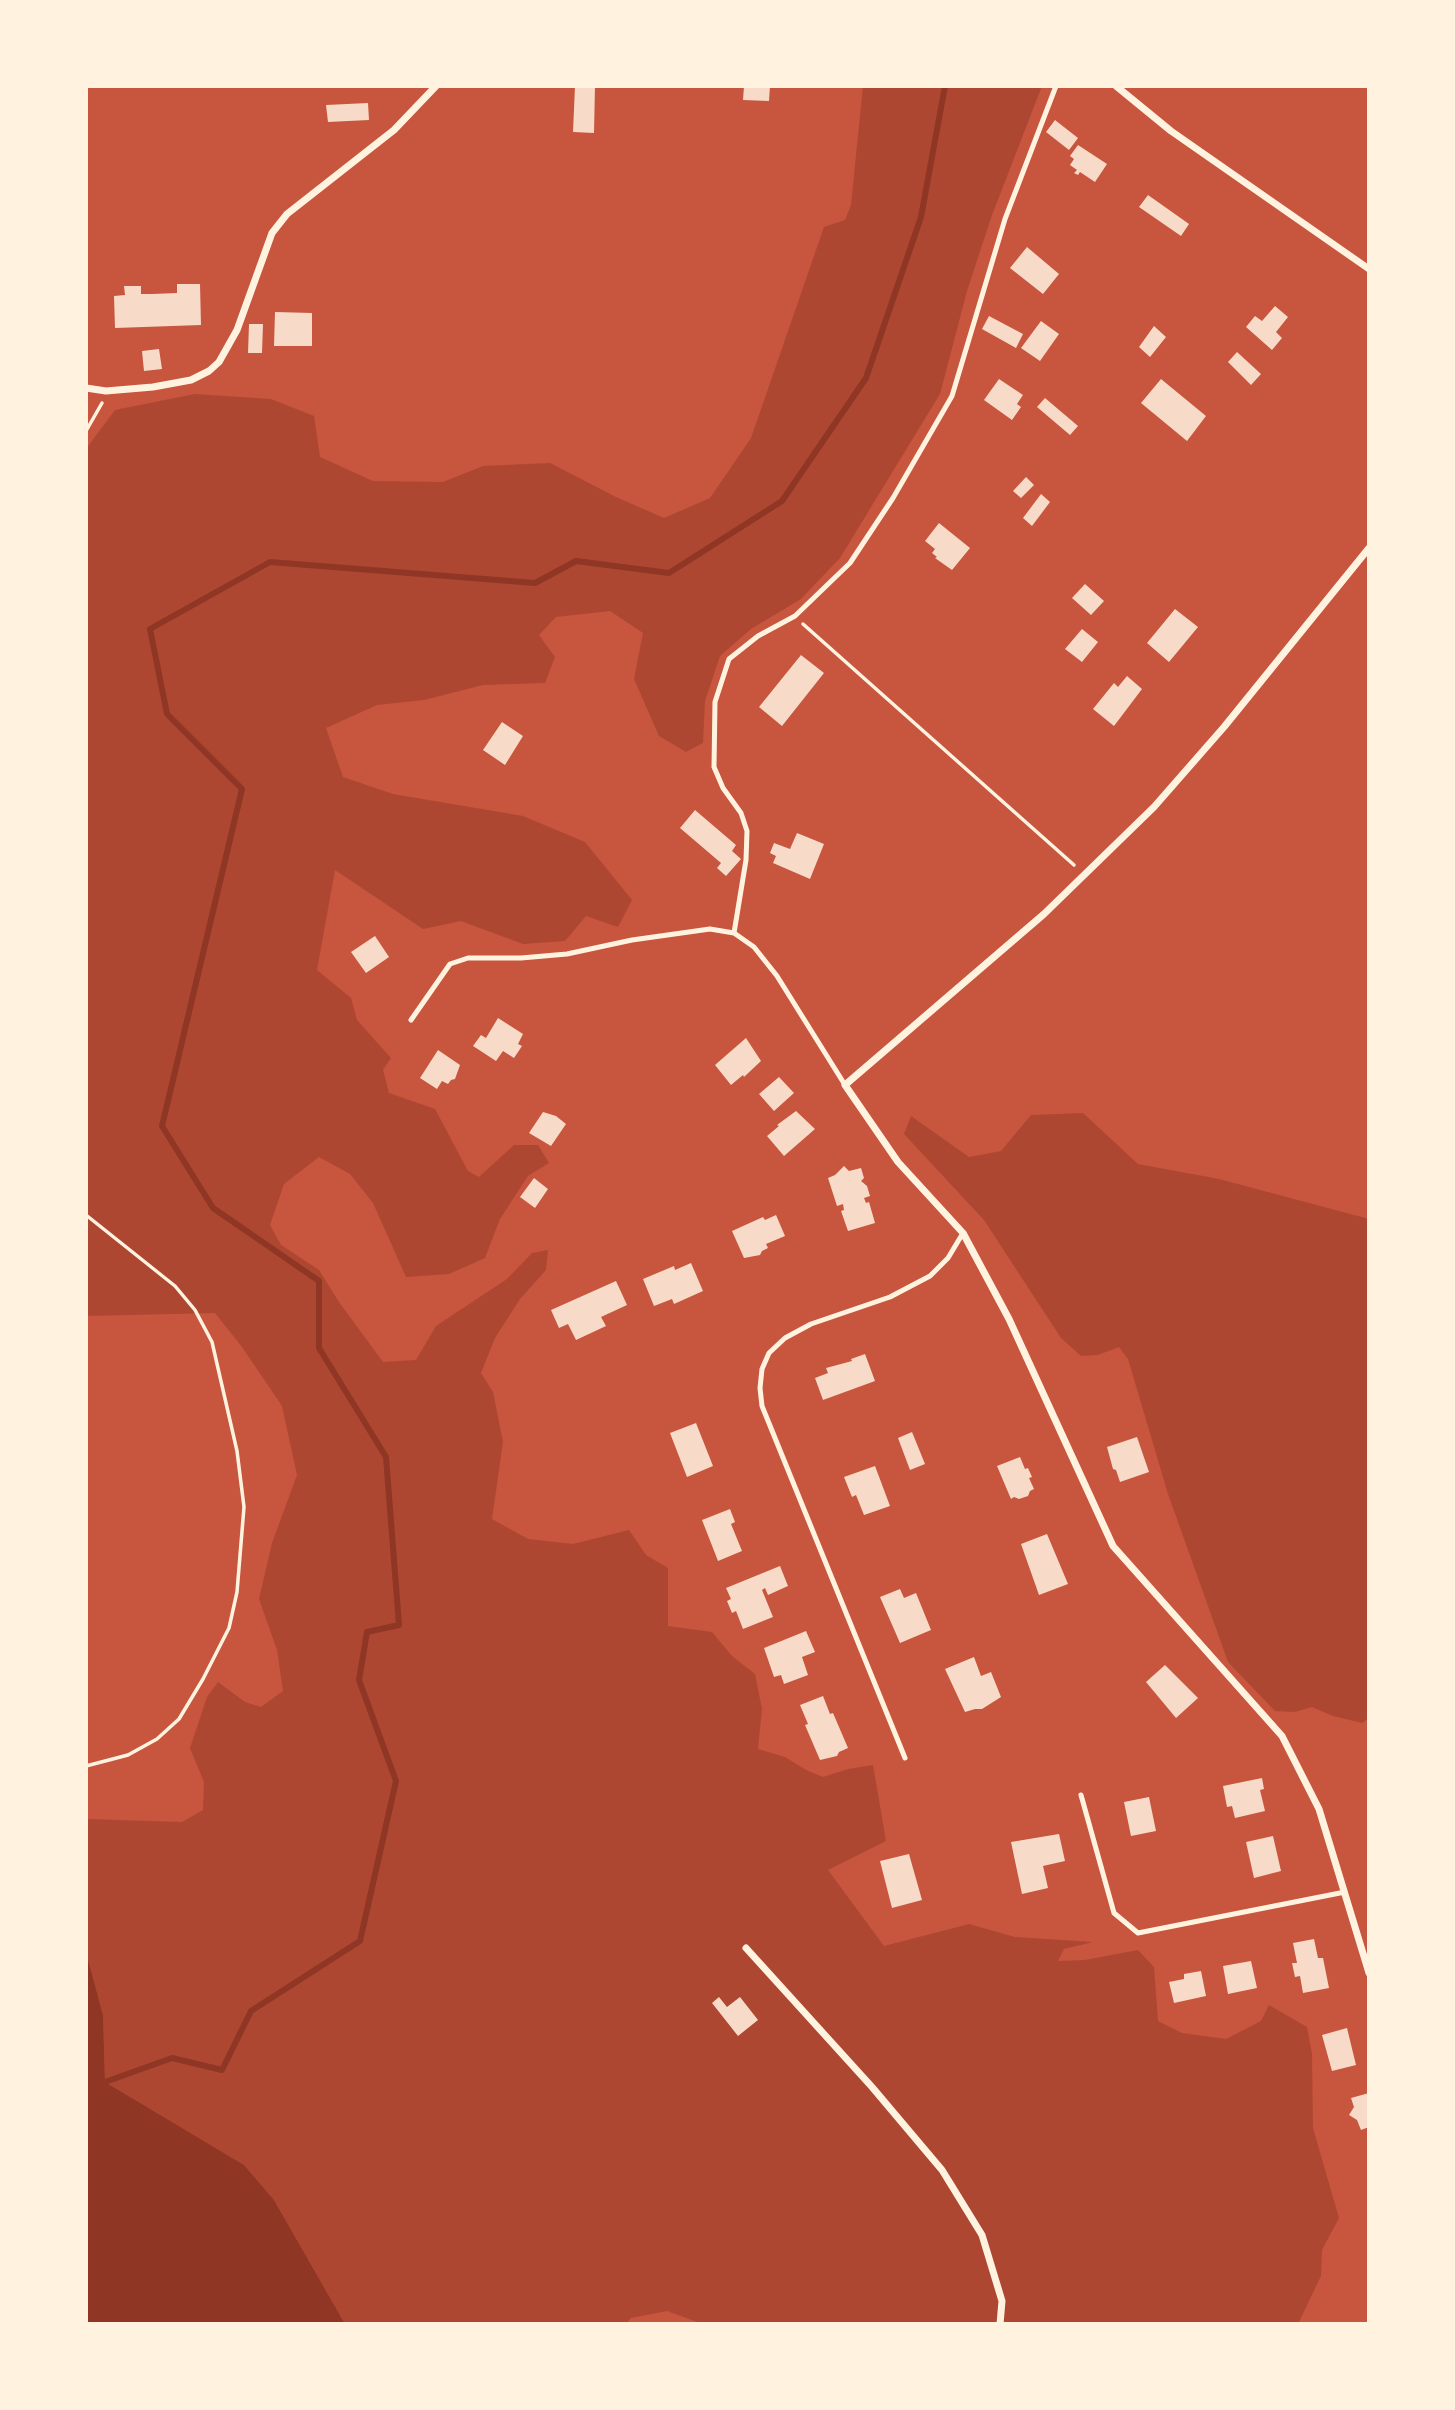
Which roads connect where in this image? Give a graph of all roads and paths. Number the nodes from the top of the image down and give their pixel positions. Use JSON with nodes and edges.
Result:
{"nodes":[{"id":1,"x":436,"y":86,"type":"edge"},
{"id":2,"x":1056,"y":86,"type":"edge"},
{"id":3,"x":1116,"y":86,"type":"edge"},
{"id":4,"x":1369,"y":269,"type":"edge"},
{"id":5,"x":86,"y":387,"type":"edge"},
{"id":6,"x":106,"y":391,"type":"junction"},
{"id":7,"x":86,"y":431,"type":"edge"},
{"id":8,"x":1369,"y":548,"type":"edge"},
{"id":9,"x":795,"y":617,"type":"junction"},
{"id":10,"x":1084,"y":873,"type":"junction"},
{"id":11,"x":734,"y":933,"type":"junction"},
{"id":12,"x":411,"y":1020,"type":"dead end"},
{"id":13,"x":845,"y":1085,"type":"junction"},
{"id":14,"x":86,"y":1215,"type":"edge"},
{"id":15,"x":963,"y":1233,"type":"junction"},
{"id":16,"x":905,"y":1758,"type":"dead end"},
{"id":17,"x":86,"y":1766,"type":"edge"},
{"id":18,"x":1081,"y":1794,"type":"dead end"},
{"id":19,"x":1345,"y":1892,"type":"junction"},
{"id":20,"x":746,"y":1948,"type":"dead end"},
{"id":21,"x":1369,"y":1973,"type":"edge"},
{"id":22,"x":1000,"y":2324,"type":"edge"}],
"edges":[{"from":1,"to":6,"type":"street"},
{"from":2,"to":9,"type":"lane"},
{"from":3,"to":4,"type":"street"},
{"from":5,"to":6,"type":"street"},
{"from":6,"to":7,"type":"path"},
{"from":8,"to":10,"type":"street"},
{"from":9,"to":10,"type":"path"},
{"from":9,"to":11,"type":"lane"},
{"from":10,"to":13,"type":"street"},
{"from":11,"to":12,"type":"lane"},
{"from":11,"to":13,"type":"lane"},
{"from":13,"to":15,"type":"street"},
{"from":14,"to":17,"type":"path"},
{"from":15,"to":16,"type":"lane"},
{"from":15,"to":19,"type":"street"},
{"from":18,"to":19,"type":"lane"},
{"from":19,"to":21,"type":"street"},
{"from":20,"to":22,"type":"street"}]}
